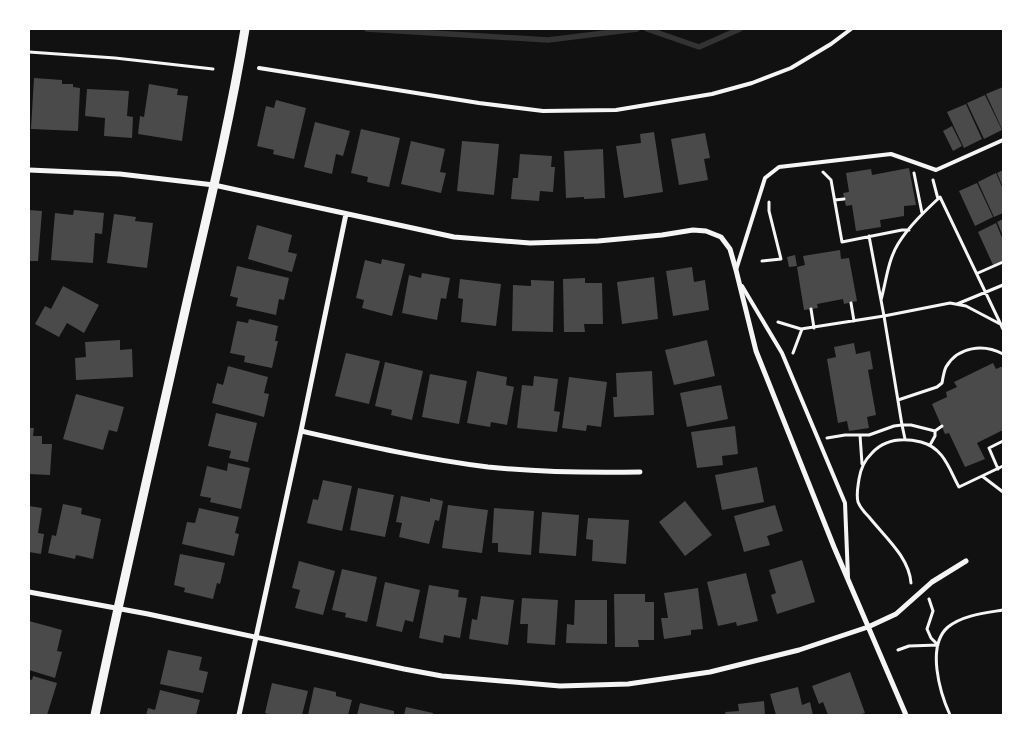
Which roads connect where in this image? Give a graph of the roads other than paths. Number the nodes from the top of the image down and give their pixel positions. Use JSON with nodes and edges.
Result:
{"nodes":[{"id":1,"x":245,"y":29,"type":"edge"},
{"id":2,"x":851,"y":29,"type":"edge"},
{"id":3,"x":259,"y":68,"type":"dead end"},
{"id":4,"x":1003,"y":140,"type":"edge"},
{"id":5,"x":29,"y":170,"type":"edge"},
{"id":6,"x":214,"y":185,"type":"junction"},
{"id":7,"x":346,"y":214,"type":"junction"},
{"id":8,"x":736,"y":270,"type":"junction"},
{"id":9,"x":739,"y":282,"type":"junction"},
{"id":10,"x":301,"y":431,"type":"junction"},
{"id":11,"x":640,"y":472,"type":"dead end"},
{"id":12,"x":966,"y":561,"type":"dead end"},
{"id":13,"x":848,"y":579,"type":"junction"},
{"id":14,"x":29,"y":592,"type":"edge"},
{"id":15,"x":118,"y":607,"type":"junction"},
{"id":16,"x":868,"y":627,"type":"junction"},
{"id":17,"x":255,"y":636,"type":"junction"},
{"id":18,"x":95,"y":715,"type":"edge"},
{"id":19,"x":238,"y":715,"type":"edge"},
{"id":20,"x":906,"y":715,"type":"edge"}],
"edges":[{"from":1,"to":6,"type":"street"},
{"from":2,"to":3,"type":"lane"},
{"from":4,"to":8,"type":"lane"},
{"from":5,"to":6,"type":"street"},
{"from":6,"to":7,"type":"street"},
{"from":6,"to":15,"type":"street"},
{"from":7,"to":8,"type":"street"},
{"from":7,"to":10,"type":"street"},
{"from":8,"to":9,"type":"street"},
{"from":9,"to":13,"type":"street"},
{"from":9,"to":13,"type":"lane"},
{"from":10,"to":11,"type":"street"},
{"from":10,"to":17,"type":"street"},
{"from":12,"to":16,"type":"street"},
{"from":13,"to":16,"type":"street"},
{"from":14,"to":15,"type":"street"},
{"from":15,"to":17,"type":"street"},
{"from":15,"to":18,"type":"street"},
{"from":16,"to":17,"type":"street"},
{"from":16,"to":20,"type":"street"},
{"from":17,"to":19,"type":"street"}]}
